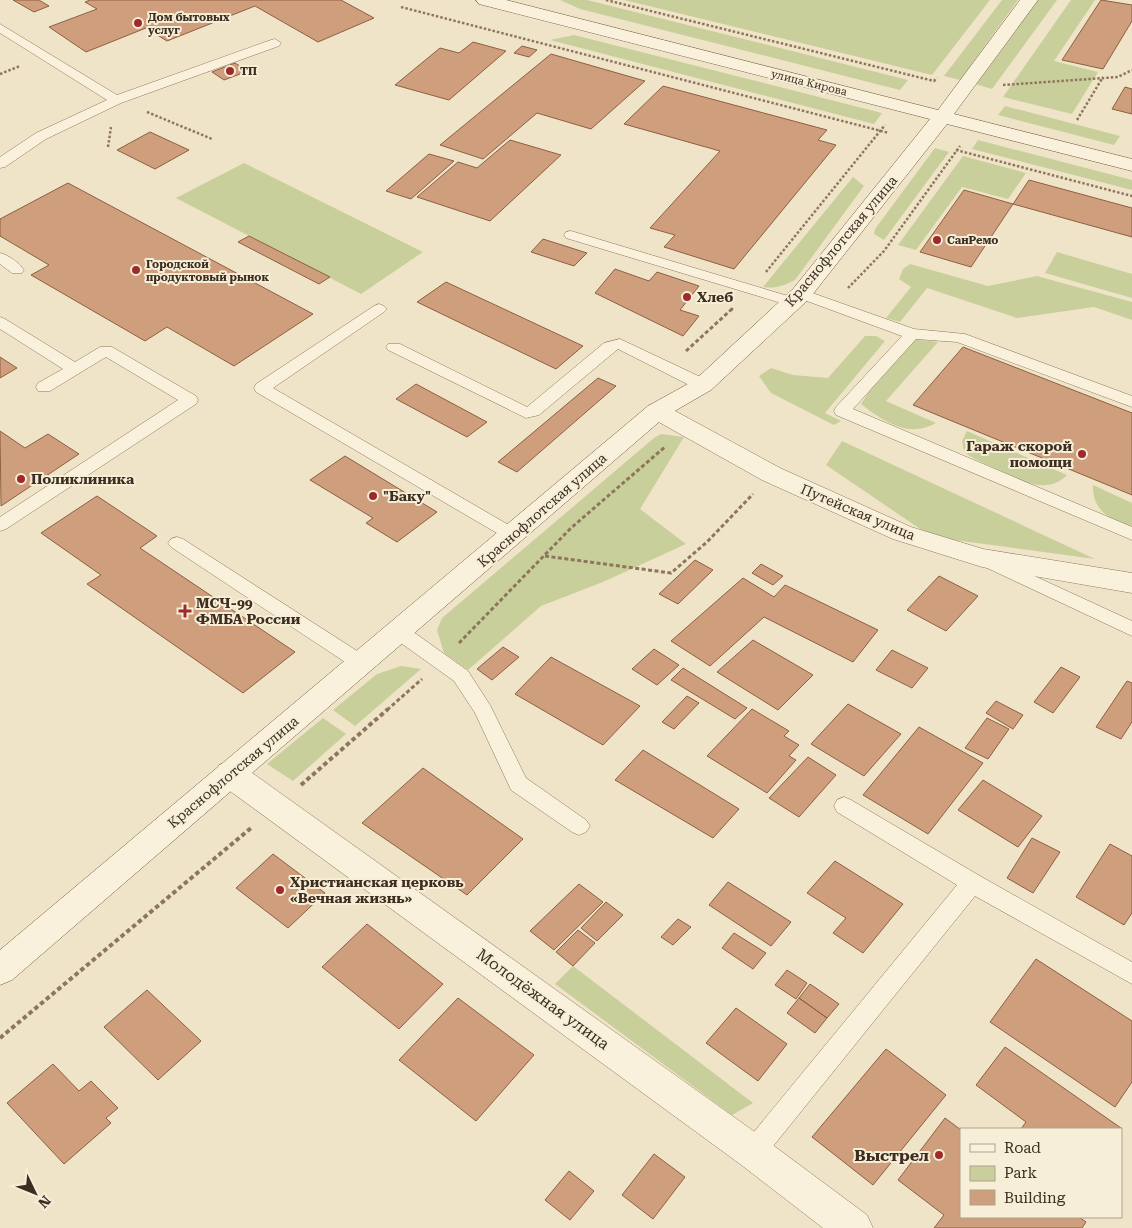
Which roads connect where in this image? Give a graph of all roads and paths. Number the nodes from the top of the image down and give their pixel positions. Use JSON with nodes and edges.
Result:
{"nodes":[{"id":1,"x":486,"y":0,"type":"edge"},
{"id":2,"x":606,"y":0,"type":"edge"},
{"id":3,"x":1029,"y":0,"type":"edge"},
{"id":4,"x":401,"y":7,"type":"dead end"},
{"id":5,"x":0,"y":28,"type":"edge"},
{"id":6,"x":275,"y":43,"type":"dead end"},
{"id":7,"x":1132,"y":70,"type":"edge"},
{"id":8,"x":940,"y":74,"type":"dead end"},
{"id":9,"x":1104,"y":76,"type":"junction"},
{"id":10,"x":1003,"y":85,"type":"dead end"},
{"id":11,"x":116,"y":100,"type":"junction"},
{"id":12,"x":942,"y":117,"type":"junction"},
{"id":13,"x":1077,"y":120,"type":"dead end"},
{"id":14,"x":880,"y":131,"type":"junction"},
{"id":15,"x":889,"y":133,"type":"dead end"},
{"id":16,"x":212,"y":139,"type":"dead end"},
{"id":17,"x":961,"y":144,"type":"dead end"},
{"id":18,"x":956,"y":150,"type":"junction"},
{"id":19,"x":0,"y":164,"type":"edge"},
{"id":20,"x":1132,"y":165,"type":"edge"},
{"id":21,"x":1132,"y":196,"type":"edge"},
{"id":22,"x":571,"y":235,"type":"dead end"},
{"id":23,"x":884,"y":251,"type":"dead end"},
{"id":24,"x":0,"y":258,"type":"edge"},
{"id":25,"x":17,"y":270,"type":"dead end"},
{"id":26,"x":752,"y":289,"type":"junction"},
{"id":27,"x":797,"y":298,"type":"junction"},
{"id":28,"x":379,"y":309,"type":"dead end"},
{"id":29,"x":0,"y":322,"type":"edge"},
{"id":30,"x":912,"y":334,"type":"junction"},
{"id":31,"x":394,"y":347,"type":"dead end"},
{"id":32,"x":75,"y":368,"type":"junction"},
{"id":33,"x":668,"y":368,"type":"junction"},
{"id":34,"x":702,"y":385,"type":"junction"},
{"id":35,"x":44,"y":387,"type":"dead end"},
{"id":36,"x":1132,"y":402,"type":"edge"},
{"id":37,"x":657,"y":411,"type":"junction"},
{"id":38,"x":687,"y":428,"type":"junction"},
{"id":39,"x":771,"y":474,"type":"junction"},
{"id":40,"x":0,"y":526,"type":"edge"},
{"id":41,"x":1132,"y":534,"type":"edge"},
{"id":42,"x":513,"y":535,"type":"junction"},
{"id":43,"x":177,"y":543,"type":"dead end"},
{"id":44,"x":982,"y":558,"type":"junction"},
{"id":45,"x":1132,"y":583,"type":"edge"},
{"id":46,"x":1132,"y":629,"type":"edge"},
{"id":47,"x":398,"y":631,"type":"junction"},
{"id":48,"x":361,"y":663,"type":"junction"},
{"id":49,"x":230,"y":774,"type":"junction"},
{"id":50,"x":844,"y":806,"type":"dead end"},
{"id":51,"x":579,"y":826,"type":"dead end"},
{"id":52,"x":972,"y":883,"type":"junction"},
{"id":53,"x":0,"y":970,"type":"edge"},
{"id":54,"x":1132,"y":974,"type":"edge"},
{"id":55,"x":753,"y":1152,"type":"junction"},
{"id":56,"x":854,"y":1228,"type":"edge"}],
"edges":[{"from":1,"to":12,"type":"street","name":"улица Кирова"},
{"from":2,"to":8,"type":"path"},
{"from":3,"to":12,"type":"street","name":"Краснофлотская улица"},
{"from":4,"to":14,"type":"path"},
{"from":5,"to":11,"type":"lane"},
{"from":6,"to":11,"type":"lane"},
{"from":7,"to":9,"type":"path"},
{"from":9,"to":10,"type":"path"},
{"from":9,"to":13,"type":"path"},
{"from":11,"to":16,"type":"path"},
{"from":11,"to":19,"type":"lane"},
{"from":12,"to":20,"type":"street","name":"улица Кирова"},
{"from":12,"to":27,"type":"street","name":"Краснофлотская улица"},
{"from":14,"to":15,"type":"path"},
{"from":14,"to":26,"type":"path"},
{"from":17,"to":18,"type":"path"},
{"from":18,"to":21,"type":"path"},
{"from":18,"to":23,"type":"path"},
{"from":22,"to":26,"type":"lane"},
{"from":24,"to":25,"type":"lane"},
{"from":26,"to":27,"type":"lane"},
{"from":26,"to":33,"type":"path"},
{"from":27,"to":30,"type":"lane"},
{"from":27,"to":34,"type":"street","name":"Краснофлотская улица"},
{"from":28,"to":42,"type":"lane"},
{"from":29,"to":32,"type":"lane"},
{"from":30,"to":36,"type":"lane"},
{"from":30,"to":41,"type":"lane"},
{"from":31,"to":33,"type":"lane"},
{"from":32,"to":35,"type":"lane"},
{"from":32,"to":40,"type":"lane"},
{"from":33,"to":34,"type":"lane"},
{"from":34,"to":37,"type":"street","name":"Краснофлотская улица"},
{"from":37,"to":38,"type":"street","name":"Путейская улица"},
{"from":37,"to":42,"type":"street","name":"Краснофлотская улица"},
{"from":38,"to":39,"type":"street","name":"Путейская улица"},
{"from":38,"to":39,"type":"path"},
{"from":39,"to":44,"type":"street","name":"Путейская улица"},
{"from":42,"to":47,"type":"street","name":"Краснофлотская улица"},
{"from":43,"to":48,"type":"lane"},
{"from":44,"to":45,"type":"street","name":"Путейская улица"},
{"from":44,"to":46,"type":"lane"},
{"from":47,"to":48,"type":"street","name":"Краснофлотская улица"},
{"from":47,"to":51,"type":"lane"},
{"from":48,"to":49,"type":"street","name":"Краснофлотская улица"},
{"from":49,"to":53,"type":"street","name":"Краснофлотская улица"},
{"from":49,"to":55,"type":"street","name":"Молодёжная улица"},
{"from":50,"to":52,"type":"lane"},
{"from":52,"to":54,"type":"lane"},
{"from":52,"to":55,"type":"lane"},
{"from":55,"to":56,"type":"street","name":"Молодёжная улица"}]}
